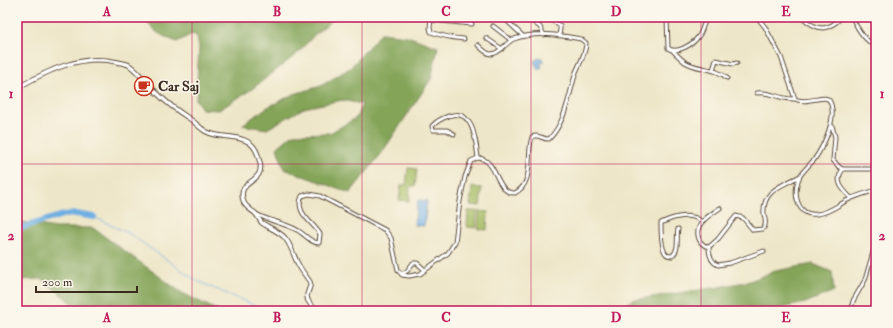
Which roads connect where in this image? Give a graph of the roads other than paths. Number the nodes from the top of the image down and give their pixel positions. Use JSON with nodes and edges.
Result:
{"nodes":[{"id":1,"x":527,"y":17,"type":"edge"},
{"id":2,"x":547,"y":17,"type":"edge"},
{"id":3,"x":666,"y":17,"type":"edge"},
{"id":4,"x":708,"y":17,"type":"edge"},
{"id":5,"x":802,"y":17,"type":"edge"},
{"id":6,"x":842,"y":17,"type":"edge"},
{"id":7,"x":852,"y":17,"type":"edge"},
{"id":8,"x":431,"y":18,"type":"edge"},
{"id":9,"x":759,"y":18,"type":"edge"},
{"id":10,"x":507,"y":21,"type":"dead end"},
{"id":11,"x":472,"y":24,"type":"dead end"},
{"id":12,"x":493,"y":26,"type":"dead end"},
{"id":13,"x":544,"y":35,"type":"junction"},
{"id":14,"x":523,"y":36,"type":"junction"},
{"id":15,"x":558,"y":36,"type":"junction"},
{"id":16,"x":486,"y":38,"type":"dead end"},
{"id":17,"x":464,"y":39,"type":"dead end"},
{"id":18,"x":512,"y":40,"type":"junction"},
{"id":19,"x":478,"y":45,"type":"dead end"},
{"id":20,"x":876,"y":46,"type":"edge"},
{"id":21,"x":502,"y":49,"type":"junction"},
{"id":22,"x":674,"y":51,"type":"junction"},
{"id":23,"x":737,"y":63,"type":"dead end"},
{"id":24,"x":713,"y":70,"type":"junction"},
{"id":25,"x":727,"y":78,"type":"dead end"},
{"id":26,"x":17,"y":88,"type":"edge"},
{"id":27,"x":757,"y":93,"type":"dead end"},
{"id":28,"x":795,"y":100,"type":"junction"},
{"id":29,"x":832,"y":126,"type":"junction"},
{"id":30,"x":454,"y":134,"type":"dead end"},
{"id":31,"x":478,"y":158,"type":"junction"},
{"id":32,"x":843,"y":169,"type":"junction"},
{"id":33,"x":876,"y":169,"type":"edge"},
{"id":34,"x":800,"y":176,"type":"junction"},
{"id":35,"x":876,"y":190,"type":"edge"},
{"id":36,"x":850,"y":198,"type":"junction"},
{"id":37,"x":720,"y":208,"type":"dead end"},
{"id":38,"x":254,"y":213,"type":"junction"},
{"id":39,"x":702,"y":222,"type":"junction"},
{"id":40,"x":678,"y":229,"type":"dead end"},
{"id":41,"x":876,"y":242,"type":"edge"},
{"id":42,"x":709,"y":247,"type":"junction"},
{"id":43,"x":764,"y":251,"type":"dead end"},
{"id":44,"x":426,"y":270,"type":"junction"},
{"id":45,"x":402,"y":274,"type":"junction"},
{"id":46,"x":319,"y":311,"type":"edge"},
{"id":47,"x":851,"y":311,"type":"edge"}],
"edges":[{"from":1,"to":13,"type":"street"},
{"from":2,"to":15,"type":"street"},
{"from":3,"to":22,"type":"street"},
{"from":4,"to":22,"type":"street"},
{"from":5,"to":6,"type":"street"},
{"from":7,"to":20,"type":"street"},
{"from":8,"to":11,"type":"street"},
{"from":8,"to":17,"type":"street"},
{"from":9,"to":28,"type":"street"},
{"from":10,"to":14,"type":"street"},
{"from":12,"to":18,"type":"street"},
{"from":13,"to":14,"type":"street"},
{"from":13,"to":15,"type":"street"},
{"from":14,"to":18,"type":"street"},
{"from":15,"to":31,"type":"street"},
{"from":16,"to":21,"type":"street"},
{"from":18,"to":21,"type":"street"},
{"from":19,"to":21,"type":"street"},
{"from":22,"to":24,"type":"street"},
{"from":23,"to":24,"type":"street"},
{"from":24,"to":25,"type":"street"},
{"from":26,"to":38,"type":"street"},
{"from":27,"to":28,"type":"street"},
{"from":28,"to":29,"type":"street"},
{"from":29,"to":32,"type":"street"},
{"from":29,"to":34,"type":"street"},
{"from":30,"to":31,"type":"street"},
{"from":31,"to":44,"type":"street"},
{"from":32,"to":33,"type":"street"},
{"from":32,"to":36,"type":"street"},
{"from":34,"to":36,"type":"street"},
{"from":34,"to":42,"type":"street"},
{"from":35,"to":36,"type":"street"},
{"from":37,"to":39,"type":"street"},
{"from":38,"to":45,"type":"street"},
{"from":38,"to":46,"type":"street"},
{"from":39,"to":40,"type":"street"},
{"from":39,"to":42,"type":"street"},
{"from":41,"to":47,"type":"street"},
{"from":42,"to":43,"type":"street"},
{"from":44,"to":45,"type":"street"},
{"from":44,"to":45,"type":"street"}]}
